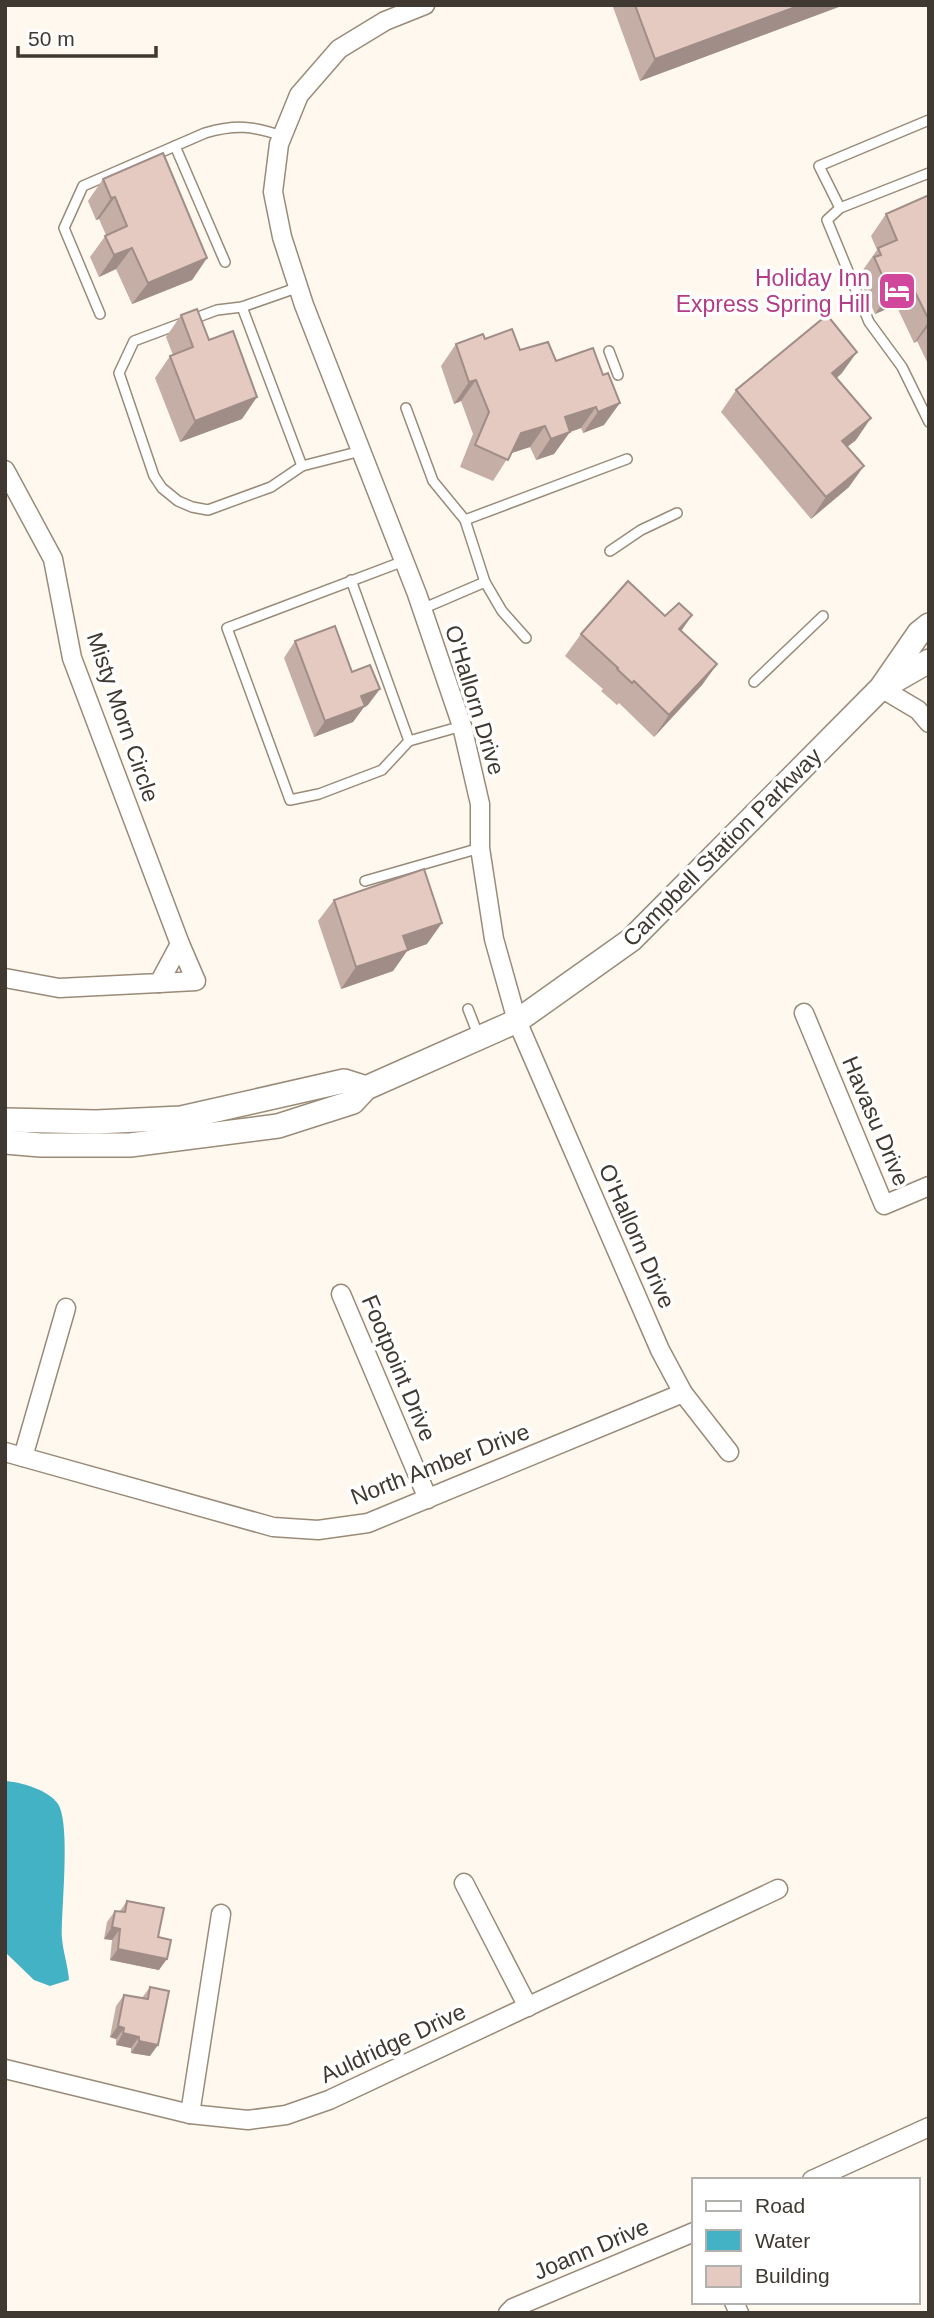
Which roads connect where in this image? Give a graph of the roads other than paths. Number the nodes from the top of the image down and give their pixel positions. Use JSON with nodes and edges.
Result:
{"nodes":[{"id":1,"x":425,"y":5,"type":"edge"},
{"id":2,"x":929,"y":120,"type":"edge"},
{"id":3,"x":282,"y":136,"type":"junction"},
{"id":4,"x":175,"y":146,"type":"junction"},
{"id":5,"x":929,"y":173,"type":"edge"},
{"id":6,"x":840,"y":208,"type":"junction"},
{"id":7,"x":225,"y":262,"type":"dead end"},
{"id":8,"x":299,"y":287,"type":"junction"},
{"id":9,"x":242,"y":307,"type":"junction"},
{"id":10,"x":100,"y":314,"type":"dead end"},
{"id":11,"x":609,"y":351,"type":"dead end"},
{"id":12,"x":618,"y":375,"type":"dead end"},
{"id":13,"x":406,"y":408,"type":"dead end"},
{"id":14,"x":929,"y":422,"type":"edge"},
{"id":15,"x":361,"y":451,"type":"junction"},
{"id":16,"x":627,"y":459,"type":"dead end"},
{"id":17,"x":302,"y":466,"type":"junction"},
{"id":18,"x":5,"y":470,"type":"edge"},
{"id":19,"x":677,"y":513,"type":"dead end"},
{"id":20,"x":465,"y":520,"type":"junction"},
{"id":21,"x":610,"y":551,"type":"dead end"},
{"id":22,"x":404,"y":561,"type":"junction"},
{"id":23,"x":351,"y":580,"type":"junction"},
{"id":24,"x":485,"y":582,"type":"junction"},
{"id":25,"x":422,"y":609,"type":"junction"},
{"id":26,"x":823,"y":616,"type":"dead end"},
{"id":27,"x":929,"y":625,"type":"edge"},
{"id":28,"x":526,"y":638,"type":"dead end"},
{"id":29,"x":929,"y":661,"type":"edge"},
{"id":30,"x":754,"y":682,"type":"dead end"},
{"id":31,"x":881,"y":688,"type":"junction"},
{"id":32,"x":929,"y":723,"type":"edge"},
{"id":33,"x":462,"y":726,"type":"junction"},
{"id":34,"x":410,"y":741,"type":"junction"},
{"id":35,"x":480,"y":848,"type":"junction"},
{"id":36,"x":365,"y":881,"type":"dead end"},
{"id":37,"x":180,"y":944,"type":"junction"},
{"id":38,"x":5,"y":978,"type":"edge"},
{"id":39,"x":159,"y":983,"type":"junction"},
{"id":40,"x":468,"y":1009,"type":"dead end"},
{"id":41,"x":804,"y":1013,"type":"dead end"},
{"id":42,"x":517,"y":1021,"type":"junction"},
{"id":43,"x":479,"y":1038,"type":"junction"},
{"id":44,"x":366,"y":1087,"type":"junction"},
{"id":45,"x":5,"y":1120,"type":"edge"},
{"id":46,"x":5,"y":1143,"type":"edge"},
{"id":47,"x":929,"y":1186,"type":"edge"},
{"id":48,"x":341,"y":1294,"type":"dead end"},
{"id":49,"x":66,"y":1308,"type":"dead end"},
{"id":50,"x":683,"y":1393,"type":"junction"},
{"id":51,"x":5,"y":1452,"type":"edge"},
{"id":52,"x":729,"y":1452,"type":"dead end"},
{"id":53,"x":23,"y":1457,"type":"junction"},
{"id":54,"x":428,"y":1499,"type":"junction"},
{"id":55,"x":464,"y":1883,"type":"dead end"},
{"id":56,"x":778,"y":1889,"type":"dead end"},
{"id":57,"x":221,"y":1914,"type":"dead end"},
{"id":58,"x":528,"y":2007,"type":"junction"},
{"id":59,"x":5,"y":2069,"type":"edge"},
{"id":60,"x":190,"y":2114,"type":"junction"},
{"id":61,"x":929,"y":2127,"type":"edge"},
{"id":62,"x":816,"y":2178,"type":"edge"},
{"id":63,"x":692,"y":2233,"type":"edge"},
{"id":64,"x":508,"y":2313,"type":"edge"}],
"edges":[{"from":1,"to":3,"type":"street","name":"O'Hallorn Drive"},
{"from":2,"to":6,"type":"lane"},
{"from":3,"to":4,"type":"lane"},
{"from":3,"to":8,"type":"street","name":"O'Hallorn Drive"},
{"from":4,"to":7,"type":"lane"},
{"from":4,"to":10,"type":"lane"},
{"from":5,"to":6,"type":"lane"},
{"from":6,"to":14,"type":"lane"},
{"from":8,"to":9,"type":"lane"},
{"from":8,"to":15,"type":"street","name":"O'Hallorn Drive"},
{"from":9,"to":17,"type":"lane"},
{"from":9,"to":17,"type":"lane"},
{"from":11,"to":12,"type":"lane"},
{"from":13,"to":20,"type":"lane"},
{"from":15,"to":17,"type":"lane"},
{"from":15,"to":22,"type":"street","name":"O'Hallorn Drive"},
{"from":16,"to":20,"type":"lane"},
{"from":18,"to":37,"type":"street","name":"Misty Morn Circle"},
{"from":19,"to":21,"type":"lane"},
{"from":20,"to":24,"type":"lane"},
{"from":22,"to":23,"type":"lane"},
{"from":22,"to":25,"type":"street","name":"O'Hallorn Drive"},
{"from":23,"to":34,"type":"lane"},
{"from":23,"to":34,"type":"lane"},
{"from":24,"to":25,"type":"lane"},
{"from":24,"to":28,"type":"lane"},
{"from":25,"to":33,"type":"street","name":"O'Hallorn Drive"},
{"from":26,"to":30,"type":"lane"},
{"from":27,"to":31,"type":"street","name":"Campbell Station Parkway"},
{"from":29,"to":31,"type":"street","name":"Campbell Station Parkway"},
{"from":31,"to":32,"type":"street"},
{"from":31,"to":42,"type":"street","name":"Campbell Station Parkway"},
{"from":33,"to":34,"type":"lane"},
{"from":33,"to":35,"type":"street","name":"O'Hallorn Drive"},
{"from":35,"to":36,"type":"lane"},
{"from":35,"to":42,"type":"street","name":"O'Hallorn Drive"},
{"from":37,"to":39,"type":"street"},
{"from":37,"to":39,"type":"street","name":"Misty Morn Circle"},
{"from":38,"to":39,"type":"street","name":"Misty Morn Circle"},
{"from":40,"to":43,"type":"lane"},
{"from":41,"to":47,"type":"street","name":"Havasu Drive"},
{"from":42,"to":43,"type":"street","name":"Campbell Station Parkway"},
{"from":42,"to":50,"type":"street","name":"O'Hallorn Drive"},
{"from":43,"to":44,"type":"street","name":"Campbell Station Parkway"},
{"from":44,"to":45,"type":"street","name":"Campbell Station Parkway"},
{"from":44,"to":46,"type":"street","name":"Campbell Station Parkway"},
{"from":48,"to":54,"type":"street","name":"Footpoint Drive"},
{"from":49,"to":53,"type":"street"},
{"from":50,"to":52,"type":"street","name":"O'Hallorn Drive"},
{"from":50,"to":54,"type":"street","name":"North Amber Drive"},
{"from":51,"to":53,"type":"street","name":"North Amber Drive"},
{"from":53,"to":54,"type":"street","name":"North Amber Drive"},
{"from":55,"to":58,"type":"street"},
{"from":56,"to":58,"type":"street","name":"Auldridge Drive"},
{"from":57,"to":60,"type":"street"},
{"from":58,"to":60,"type":"street","name":"Auldridge Drive"},
{"from":59,"to":60,"type":"street","name":"Auldridge Drive"},
{"from":61,"to":62,"type":"street"},
{"from":63,"to":64,"type":"street","name":"Joann Drive"}]}
